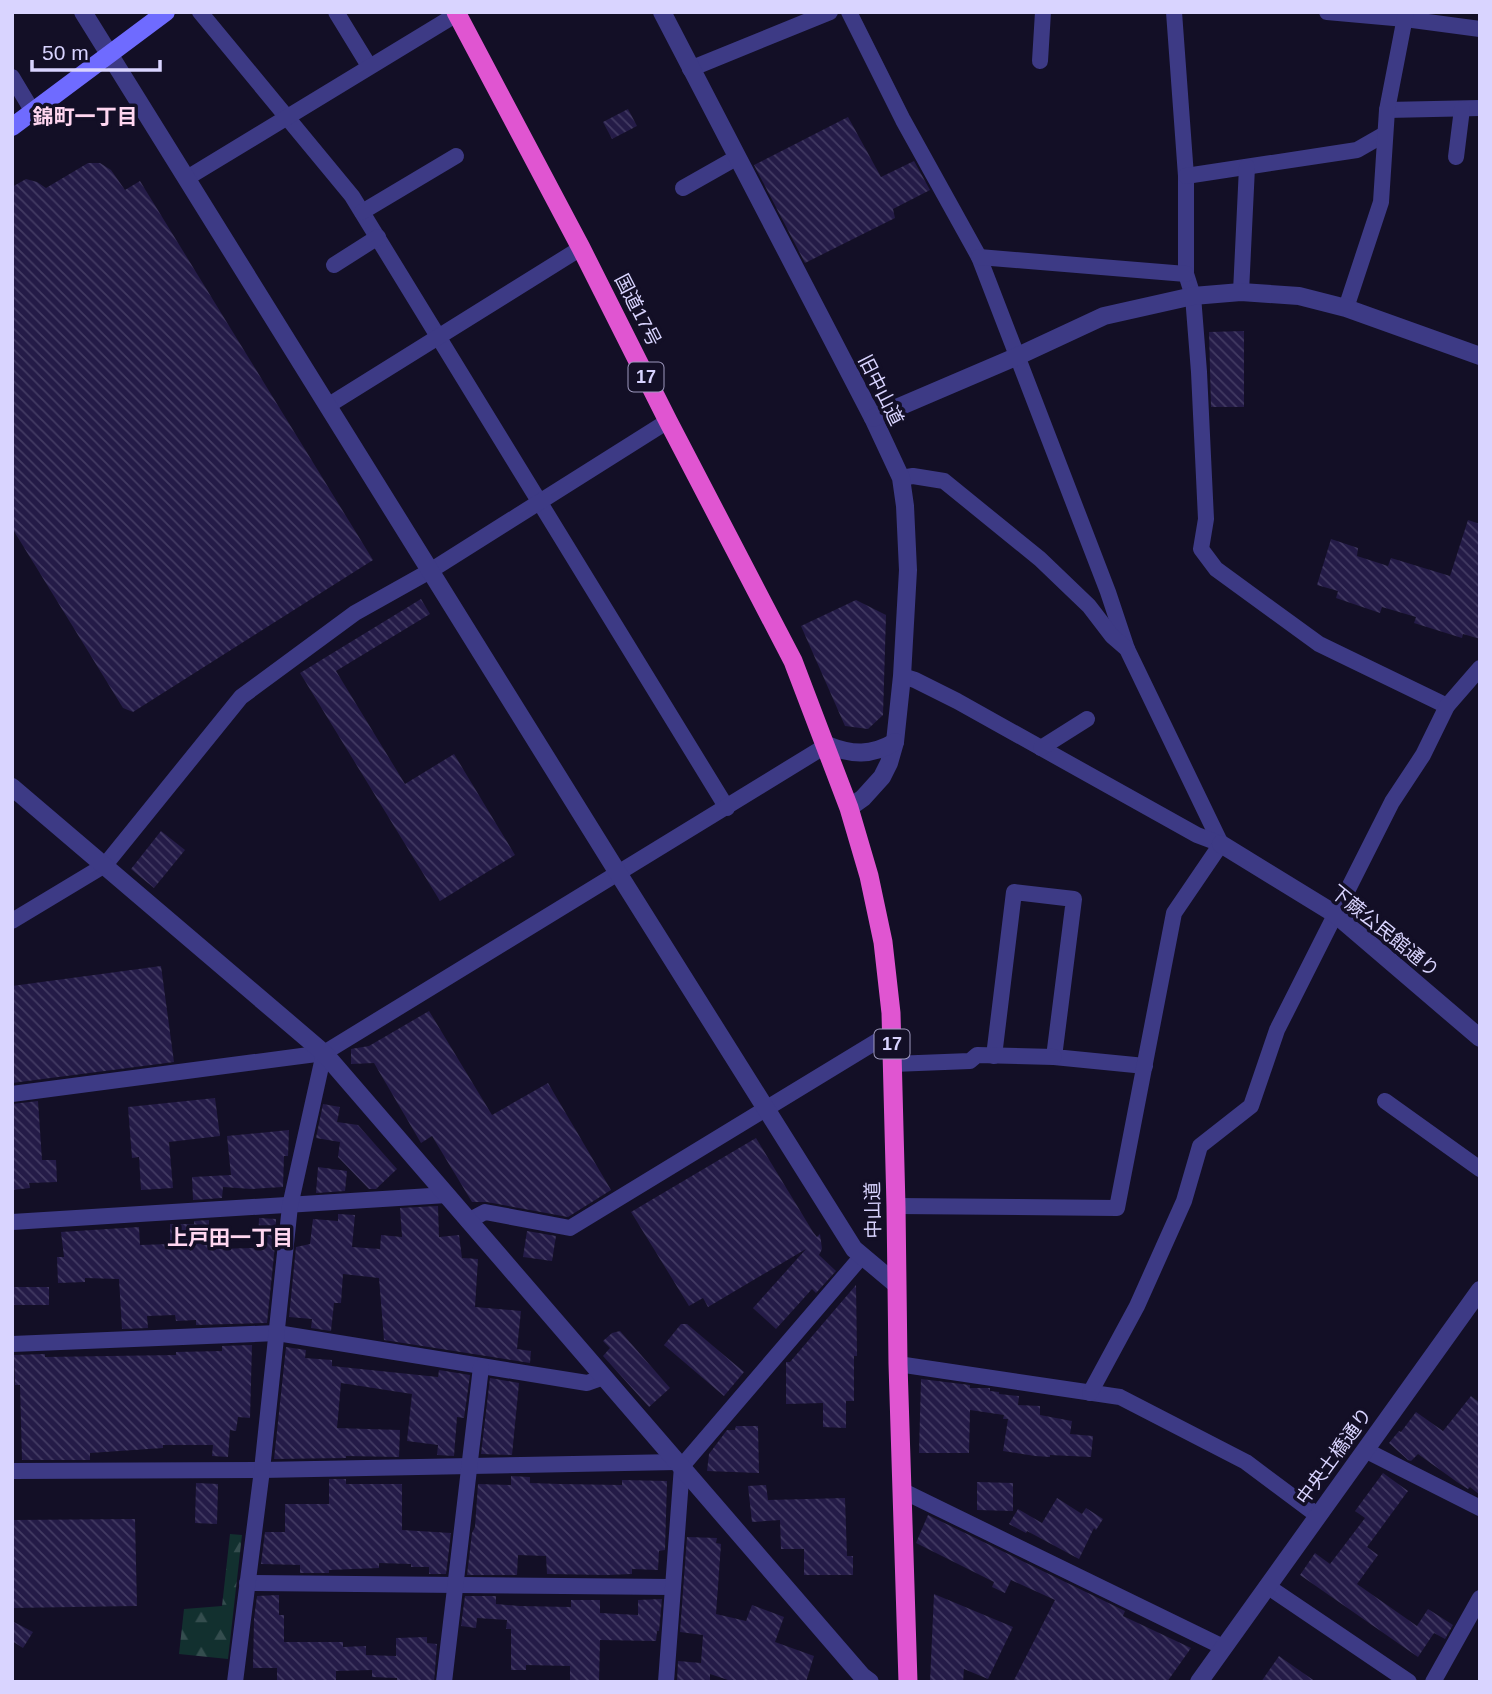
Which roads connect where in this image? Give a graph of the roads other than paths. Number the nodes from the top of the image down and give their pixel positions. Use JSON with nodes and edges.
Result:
{"nodes":[{"id":1,"x":83,"y":12,"type":"edge"},
{"id":2,"x":166,"y":12,"type":"edge"},
{"id":3,"x":200,"y":12,"type":"edge"},
{"id":4,"x":336,"y":12,"type":"edge"},
{"id":5,"x":662,"y":12,"type":"edge"},
{"id":6,"x":830,"y":12,"type":"edge"},
{"id":7,"x":849,"y":12,"type":"edge"},
{"id":8,"x":1043,"y":12,"type":"edge"},
{"id":9,"x":1174,"y":12,"type":"edge"},
{"id":10,"x":1327,"y":12,"type":"edge"},
{"id":11,"x":456,"y":13,"type":"edge"},
{"id":12,"x":1405,"y":15,"type":"edge"},
{"id":13,"x":1480,"y":29,"type":"edge"},
{"id":14,"x":108,"y":55,"type":"junction"},
{"id":15,"x":1041,"y":61,"type":"dead end"},
{"id":16,"x":369,"y":66,"type":"junction"},
{"id":17,"x":690,"y":69,"type":"junction"},
{"id":18,"x":12,"y":77,"type":"edge"},
{"id":19,"x":1480,"y":107,"type":"edge"},
{"id":20,"x":1462,"y":109,"type":"junction"},
{"id":21,"x":1387,"y":110,"type":"junction"},
{"id":22,"x":33,"y":111,"type":"junction"},
{"id":23,"x":287,"y":116,"type":"junction"},
{"id":24,"x":12,"y":127,"type":"edge"},
{"id":25,"x":1385,"y":134,"type":"junction"},
{"id":26,"x":456,"y":156,"type":"dead end"},
{"id":27,"x":1456,"y":157,"type":"dead end"},
{"id":28,"x":736,"y":158,"type":"junction"},
{"id":29,"x":1247,"y":167,"type":"junction"},
{"id":30,"x":1186,"y":176,"type":"junction"},
{"id":31,"x":187,"y":178,"type":"junction"},
{"id":32,"x":683,"y":188,"type":"dead end"},
{"id":33,"x":362,"y":212,"type":"junction"},
{"id":34,"x":377,"y":237,"type":"junction"},
{"id":35,"x":581,"y":248,"type":"junction"},
{"id":36,"x":979,"y":257,"type":"junction"},
{"id":37,"x":334,"y":265,"type":"dead end"},
{"id":38,"x":1186,"y":274,"type":"junction"},
{"id":39,"x":1241,"y":292,"type":"junction"},
{"id":40,"x":1193,"y":296,"type":"junction"},
{"id":41,"x":1346,"y":307,"type":"junction"},
{"id":42,"x":439,"y":338,"type":"junction"},
{"id":43,"x":1018,"y":356,"type":"junction"},
{"id":44,"x":1480,"y":356,"type":"edge"},
{"id":45,"x":329,"y":405,"type":"junction"},
{"id":46,"x":873,"y":418,"type":"junction"},
{"id":47,"x":668,"y":421,"type":"junction"},
{"id":48,"x":901,"y":478,"type":"junction"},
{"id":49,"x":540,"y":501,"type":"junction"},
{"id":50,"x":430,"y":571,"type":"junction"},
{"id":51,"x":1127,"y":649,"type":"junction"},
{"id":52,"x":1480,"y":668,"type":"edge"},
{"id":53,"x":902,"y":676,"type":"junction"},
{"id":54,"x":1447,"y":706,"type":"junction"},
{"id":55,"x":1087,"y":719,"type":"dead end"},
{"id":56,"x":895,"y":742,"type":"junction"},
{"id":57,"x":827,"y":745,"type":"junction"},
{"id":58,"x":1041,"y":748,"type":"junction"},
{"id":59,"x":12,"y":786,"type":"edge"},
{"id":60,"x":727,"y":808,"type":"junction"},
{"id":61,"x":849,"y":808,"type":"junction"},
{"id":62,"x":1221,"y":844,"type":"junction"},
{"id":63,"x":105,"y":865,"type":"junction"},
{"id":64,"x":618,"y":873,"type":"junction"},
{"id":65,"x":1335,"y":914,"type":"junction"},
{"id":66,"x":12,"y":921,"type":"edge"},
{"id":67,"x":892,"y":1032,"type":"junction"},
{"id":68,"x":1480,"y":1038,"type":"edge"},
{"id":69,"x":324,"y":1053,"type":"junction"},
{"id":70,"x":994,"y":1056,"type":"junction"},
{"id":71,"x":1054,"y":1057,"type":"junction"},
{"id":72,"x":893,"y":1064,"type":"junction"},
{"id":73,"x":1145,"y":1066,"type":"junction"},
{"id":74,"x":12,"y":1094,"type":"edge"},
{"id":75,"x":1385,"y":1101,"type":"dead end"},
{"id":76,"x":766,"y":1107,"type":"junction"},
{"id":77,"x":1480,"y":1169,"type":"edge"},
{"id":78,"x":447,"y":1195,"type":"junction"},
{"id":79,"x":290,"y":1206,"type":"junction"},
{"id":80,"x":896,"y":1206,"type":"junction"},
{"id":81,"x":468,"y":1221,"type":"junction"},
{"id":82,"x":12,"y":1222,"type":"edge"},
{"id":83,"x":862,"y":1255,"type":"junction"},
{"id":84,"x":897,"y":1285,"type":"junction"},
{"id":85,"x":1480,"y":1290,"type":"edge"},
{"id":86,"x":277,"y":1333,"type":"junction"},
{"id":87,"x":12,"y":1344,"type":"edge"},
{"id":88,"x":898,"y":1364,"type":"junction"},
{"id":89,"x":481,"y":1367,"type":"junction"},
{"id":90,"x":604,"y":1377,"type":"junction"},
{"id":91,"x":1090,"y":1393,"type":"junction"},
{"id":92,"x":1365,"y":1450,"type":"junction"},
{"id":93,"x":679,"y":1464,"type":"junction"},
{"id":94,"x":470,"y":1466,"type":"junction"},
{"id":95,"x":262,"y":1470,"type":"junction"},
{"id":96,"x":12,"y":1471,"type":"edge"},
{"id":97,"x":903,"y":1491,"type":"junction"},
{"id":98,"x":1480,"y":1508,"type":"edge"},
{"id":99,"x":1317,"y":1515,"type":"junction"},
{"id":100,"x":247,"y":1583,"type":"junction"},
{"id":101,"x":456,"y":1586,"type":"junction"},
{"id":102,"x":1267,"y":1586,"type":"junction"},
{"id":103,"x":672,"y":1587,"type":"junction"},
{"id":104,"x":1480,"y":1598,"type":"edge"},
{"id":105,"x":1223,"y":1647,"type":"junction"},
{"id":106,"x":235,"y":1682,"type":"edge"},
{"id":107,"x":444,"y":1682,"type":"edge"},
{"id":108,"x":666,"y":1682,"type":"edge"},
{"id":109,"x":870,"y":1682,"type":"edge"},
{"id":110,"x":908,"y":1682,"type":"edge"},
{"id":111,"x":1199,"y":1682,"type":"edge"},
{"id":112,"x":1409,"y":1682,"type":"edge"},
{"id":113,"x":1433,"y":1682,"type":"edge"}],
"edges":[{"from":1,"to":14,"type":"street"},
{"from":2,"to":14,"type":"main road"},
{"from":3,"to":23,"type":"street"},
{"from":4,"to":16,"type":"street"},
{"from":5,"to":17,"type":"street","name":"旧中山道"},
{"from":6,"to":17,"type":"street"},
{"from":7,"to":36,"type":"street"},
{"from":8,"to":15,"type":"street"},
{"from":9,"to":30,"type":"street"},
{"from":10,"to":12,"type":"street"},
{"from":11,"to":16,"type":"street"},
{"from":11,"to":35,"type":"highway","name":"国道17号","number":"17"},
{"from":12,"to":13,"type":"street"},
{"from":12,"to":21,"type":"street"},
{"from":14,"to":22,"type":"main road"},
{"from":14,"to":31,"type":"street"},
{"from":16,"to":23,"type":"street"},
{"from":17,"to":28,"type":"street","name":"旧中山道"},
{"from":18,"to":22,"type":"street"},
{"from":19,"to":20,"type":"street"},
{"from":20,"to":21,"type":"street"},
{"from":20,"to":27,"type":"street"},
{"from":21,"to":25,"type":"street"},
{"from":22,"to":24,"type":"main road"},
{"from":23,"to":31,"type":"street"},
{"from":23,"to":33,"type":"street"},
{"from":25,"to":29,"type":"street"},
{"from":25,"to":41,"type":"street"},
{"from":26,"to":33,"type":"street"},
{"from":28,"to":32,"type":"street"},
{"from":28,"to":46,"type":"street","name":"旧中山道"},
{"from":29,"to":30,"type":"street"},
{"from":29,"to":39,"type":"street"},
{"from":30,"to":38,"type":"street"},
{"from":31,"to":45,"type":"street"},
{"from":33,"to":34,"type":"street"},
{"from":34,"to":37,"type":"street"},
{"from":34,"to":42,"type":"street"},
{"from":35,"to":42,"type":"street"},
{"from":35,"to":47,"type":"highway","name":"国道17号","number":"17"},
{"from":36,"to":38,"type":"street"},
{"from":36,"to":43,"type":"street"},
{"from":38,"to":40,"type":"street"},
{"from":39,"to":40,"type":"street"},
{"from":39,"to":41,"type":"street"},
{"from":40,"to":43,"type":"street"},
{"from":40,"to":54,"type":"street"},
{"from":41,"to":44,"type":"street"},
{"from":42,"to":45,"type":"street"},
{"from":42,"to":49,"type":"street"},
{"from":43,"to":46,"type":"street"},
{"from":43,"to":51,"type":"street"},
{"from":45,"to":50,"type":"street"},
{"from":46,"to":48,"type":"street","name":"旧中山道"},
{"from":47,"to":49,"type":"street"},
{"from":47,"to":57,"type":"highway","name":"国道17号","number":"17"},
{"from":48,"to":51,"type":"street"},
{"from":48,"to":53,"type":"street","name":"旧中山道"},
{"from":49,"to":50,"type":"street"},
{"from":49,"to":60,"type":"street"},
{"from":50,"to":63,"type":"street"},
{"from":50,"to":64,"type":"street"},
{"from":51,"to":62,"type":"street"},
{"from":52,"to":54,"type":"street"},
{"from":53,"to":56,"type":"street","name":"旧中山道"},
{"from":53,"to":58,"type":"street"},
{"from":54,"to":65,"type":"street"},
{"from":55,"to":58,"type":"street"},
{"from":56,"to":57,"type":"street"},
{"from":56,"to":61,"type":"street","name":"旧中山道"},
{"from":57,"to":60,"type":"street"},
{"from":57,"to":61,"type":"highway","name":"中山道","number":"17"},
{"from":58,"to":62,"type":"street"},
{"from":59,"to":63,"type":"street"},
{"from":60,"to":64,"type":"street"},
{"from":61,"to":67,"type":"highway","name":"中山道","number":"17"},
{"from":62,"to":65,"type":"street","name":"下蕨公民館通り"},
{"from":62,"to":73,"type":"street"},
{"from":63,"to":66,"type":"street"},
{"from":63,"to":69,"type":"street"},
{"from":64,"to":69,"type":"street"},
{"from":64,"to":76,"type":"street"},
{"from":65,"to":68,"type":"street","name":"下蕨公民館通り"},
{"from":65,"to":91,"type":"street"},
{"from":67,"to":72,"type":"highway","name":"中山道","number":"17"},
{"from":67,"to":76,"type":"street"},
{"from":69,"to":74,"type":"street"},
{"from":69,"to":78,"type":"street"},
{"from":69,"to":79,"type":"street"},
{"from":70,"to":71,"type":"street"},
{"from":70,"to":71,"type":"street"},
{"from":70,"to":72,"type":"street"},
{"from":71,"to":73,"type":"street"},
{"from":72,"to":80,"type":"highway","name":"中山道","number":"17"},
{"from":73,"to":80,"type":"street"},
{"from":75,"to":77,"type":"street"},
{"from":76,"to":81,"type":"street"},
{"from":76,"to":83,"type":"street"},
{"from":78,"to":79,"type":"street"},
{"from":78,"to":81,"type":"street"},
{"from":79,"to":82,"type":"street"},
{"from":79,"to":86,"type":"street"},
{"from":80,"to":84,"type":"highway","name":"中山道","number":"17"},
{"from":81,"to":90,"type":"street"},
{"from":83,"to":84,"type":"street"},
{"from":83,"to":93,"type":"street"},
{"from":84,"to":88,"type":"highway","name":"中山道","number":"17"},
{"from":85,"to":92,"type":"street","name":"中央土橋通り"},
{"from":86,"to":87,"type":"street"},
{"from":86,"to":89,"type":"street"},
{"from":86,"to":95,"type":"street"},
{"from":88,"to":91,"type":"street"},
{"from":88,"to":97,"type":"highway","name":"中山道","number":"17"},
{"from":89,"to":90,"type":"street"},
{"from":89,"to":94,"type":"street"},
{"from":90,"to":93,"type":"street"},
{"from":91,"to":99,"type":"street"},
{"from":92,"to":98,"type":"street"},
{"from":92,"to":99,"type":"street","name":"中央土橋通り"},
{"from":93,"to":94,"type":"street"},
{"from":93,"to":103,"type":"street"},
{"from":93,"to":109,"type":"street"},
{"from":94,"to":95,"type":"street"},
{"from":94,"to":101,"type":"street"},
{"from":95,"to":96,"type":"street"},
{"from":95,"to":100,"type":"street"},
{"from":97,"to":105,"type":"street"},
{"from":97,"to":110,"type":"highway","name":"中山道","number":"17"},
{"from":99,"to":102,"type":"street","name":"中央土橋通り"},
{"from":100,"to":101,"type":"street"},
{"from":100,"to":106,"type":"street"},
{"from":101,"to":103,"type":"street"},
{"from":101,"to":107,"type":"street"},
{"from":102,"to":105,"type":"street","name":"中央土橋通り"},
{"from":102,"to":112,"type":"street"},
{"from":103,"to":108,"type":"street"},
{"from":104,"to":113,"type":"street"},
{"from":105,"to":111,"type":"street","name":"中央土橋通り"}]}
